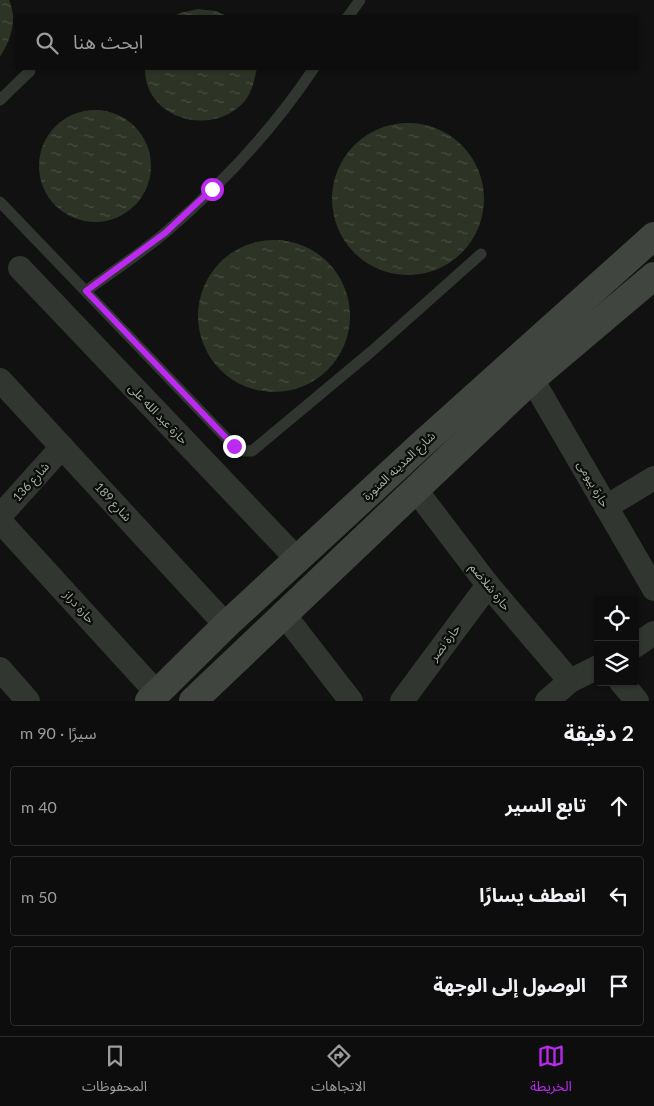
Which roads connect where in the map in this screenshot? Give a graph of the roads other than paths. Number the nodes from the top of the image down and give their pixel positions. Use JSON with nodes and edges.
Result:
{"nodes":[{"id":1,"x":360,"y":0,"type":"edge"},
{"id":2,"x":350,"y":15,"type":"edge"},
{"id":3,"x":313,"y":70,"type":"edge"},
{"id":4,"x":30,"y":71,"type":"dead end"},
{"id":5,"x":0,"y":100,"type":"edge"},
{"id":6,"x":0,"y":202,"type":"edge"},
{"id":7,"x":654,"y":236,"type":"edge"},
{"id":8,"x":481,"y":254,"type":"dead end"},
{"id":9,"x":20,"y":268,"type":"dead end"},
{"id":10,"x":654,"y":276,"type":"edge"},
{"id":11,"x":86,"y":291,"type":"junction"},
{"id":12,"x":532,"y":379,"type":"junction"},
{"id":13,"x":0,"y":380,"type":"edge"},
{"id":14,"x":62,"y":447,"type":"junction"},
{"id":15,"x":654,"y":478,"type":"edge"},
{"id":16,"x":415,"y":489,"type":"junction"},
{"id":17,"x":606,"y":507,"type":"junction"},
{"id":18,"x":0,"y":516,"type":"edge"},
{"id":19,"x":0,"y":521,"type":"edge"},
{"id":20,"x":297,"y":559,"type":"junction"},
{"id":21,"x":488,"y":585,"type":"junction"},
{"id":22,"x":654,"y":589,"type":"edge"},
{"id":23,"x":283,"y":613,"type":"junction"},
{"id":24,"x":226,"y":625,"type":"junction"},
{"id":25,"x":654,"y":633,"type":"edge"},
{"id":26,"x":639,"y":643,"type":"edge"},
{"id":27,"x":0,"y":669,"type":"edge"},
{"id":28,"x":594,"y":669,"type":"edge"},
{"id":29,"x":570,"y":681,"type":"junction"},
{"id":30,"x":624,"y":686,"type":"edge"},
{"id":31,"x":153,"y":697,"type":"edge"},
{"id":32,"x":28,"y":701,"type":"edge"},
{"id":33,"x":193,"y":701,"type":"edge"},
{"id":34,"x":351,"y":701,"type":"edge"},
{"id":35,"x":402,"y":701,"type":"edge"},
{"id":36,"x":547,"y":701,"type":"edge"},
{"id":37,"x":637,"y":701,"type":"edge"}],
"edges":[{"from":1,"to":2,"type":"lane"},
{"from":3,"to":11,"type":"lane"},
{"from":4,"to":5,"type":"lane"},
{"from":6,"to":11,"type":"lane"},
{"from":7,"to":20,"type":"main road","name":"شارع المدينه المنورة"},
{"from":8,"to":11,"type":"lane"},
{"from":9,"to":20,"type":"street","name":"حارة عبد الله على"},
{"from":10,"to":12,"type":"main road"},
{"from":12,"to":16,"type":"main road"},
{"from":12,"to":17,"type":"street","name":"حارة بيومى"},
{"from":13,"to":14,"type":"street","name":"شارع 189"},
{"from":14,"to":18,"type":"street","name":"شارع 136"},
{"from":14,"to":24,"type":"street","name":"شارع 189"},
{"from":15,"to":17,"type":"street"},
{"from":16,"to":21,"type":"street","name":"حارة شلاضم"},
{"from":16,"to":23,"type":"main road"},
{"from":17,"to":22,"type":"street","name":"حارة بيومى"},
{"from":19,"to":31,"type":"street","name":"حارة دراز"},
{"from":20,"to":24,"type":"main road","name":"شارع المدينه المنورة"},
{"from":21,"to":29,"type":"street","name":"حارة شلاضم"},
{"from":21,"to":35,"type":"street","name":"حارة نصر"},
{"from":23,"to":33,"type":"main road"},
{"from":23,"to":34,"type":"street"},
{"from":24,"to":31,"type":"main road","name":"شارع المدينه المنورة"},
{"from":25,"to":26,"type":"street"},
{"from":27,"to":32,"type":"street"},
{"from":28,"to":29,"type":"street"},
{"from":29,"to":36,"type":"street"},
{"from":30,"to":37,"type":"street"}]}
